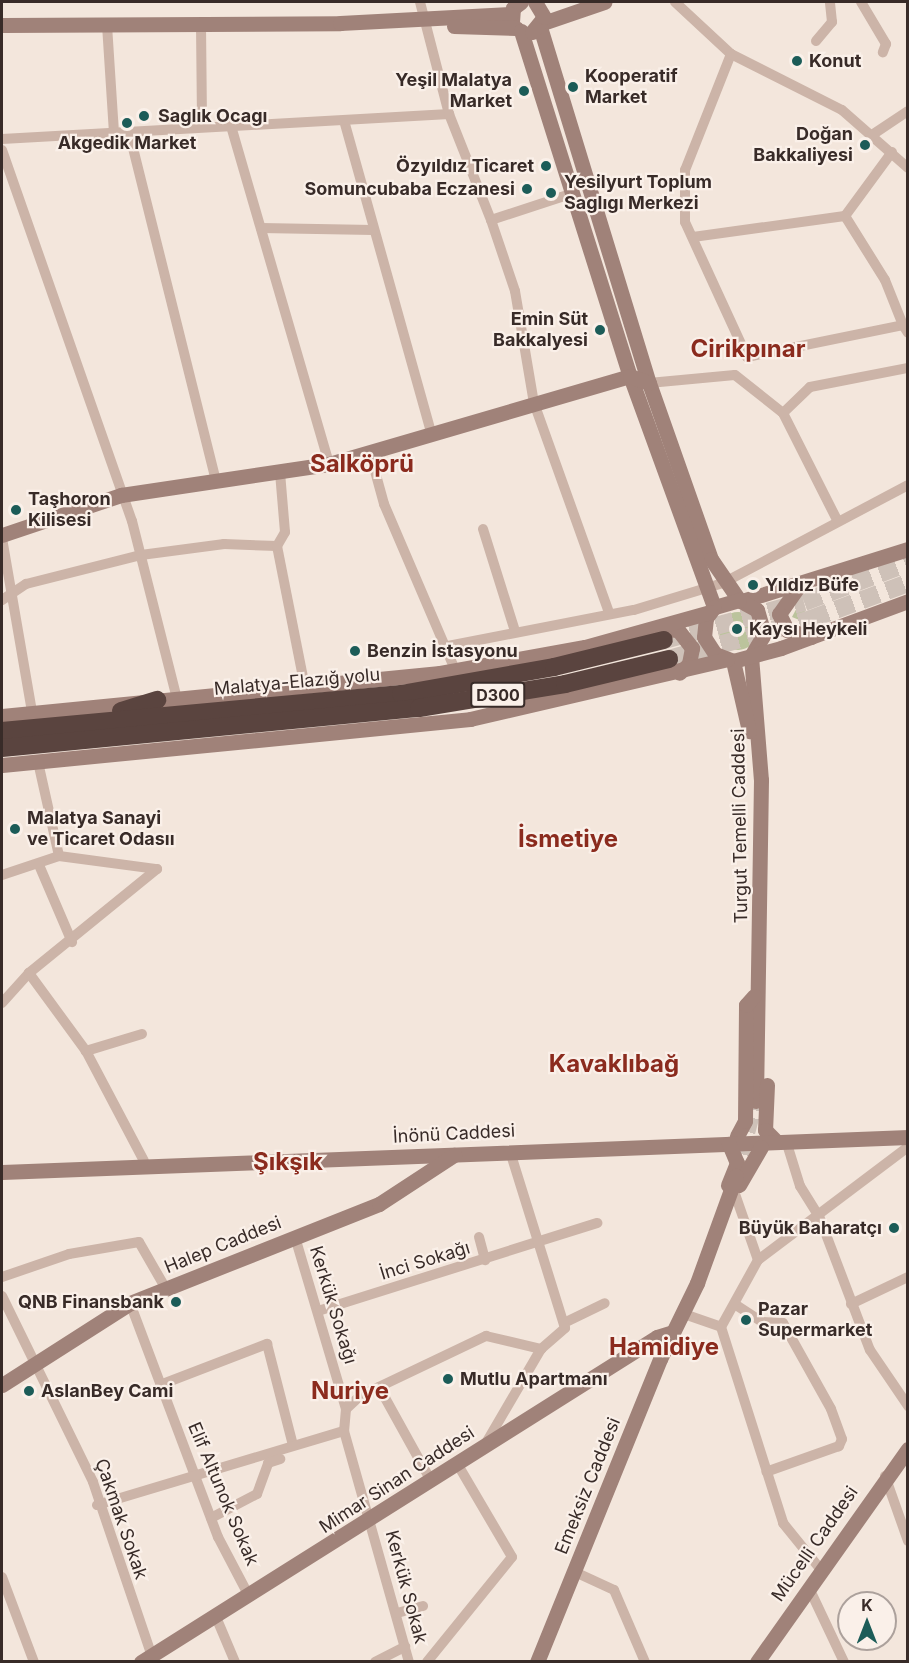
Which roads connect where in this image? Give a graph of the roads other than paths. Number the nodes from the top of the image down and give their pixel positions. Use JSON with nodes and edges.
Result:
{"nodes":[{"id":1,"x":420,"y":2,"type":"edge"},
{"id":2,"x":536,"y":2,"type":"edge"},
{"id":3,"x":604,"y":2,"type":"edge"},
{"id":4,"x":675,"y":2,"type":"edge"},
{"id":5,"x":830,"y":2,"type":"edge"},
{"id":6,"x":861,"y":2,"type":"edge"},
{"id":7,"x":517,"y":13,"type":"edge"},
{"id":8,"x":428,"y":22,"type":"junction"},
{"id":9,"x":2,"y":25,"type":"edge"},
{"id":10,"x":108,"y":25,"type":"junction"},
{"id":11,"x":201,"y":25,"type":"junction"},
{"id":12,"x":541,"y":25,"type":"junction"},
{"id":13,"x":816,"y":41,"type":"dead end"},
{"id":14,"x":883,"y":52,"type":"dead end"},
{"id":15,"x":730,"y":54,"type":"junction"},
{"id":16,"x":908,"y":111,"type":"edge"},
{"id":17,"x":449,"y":114,"type":"junction"},
{"id":18,"x":345,"y":124,"type":"junction"},
{"id":19,"x":231,"y":126,"type":"junction"},
{"id":20,"x":202,"y":128,"type":"junction"},
{"id":21,"x":129,"y":132,"type":"junction"},
{"id":22,"x":114,"y":133,"type":"junction"},
{"id":23,"x":872,"y":135,"type":"junction"},
{"id":24,"x":2,"y":139,"type":"edge"},
{"id":25,"x":2,"y":150,"type":"edge"},
{"id":26,"x":892,"y":152,"type":"junction"},
{"id":27,"x":908,"y":168,"type":"edge"},
{"id":28,"x":573,"y":193,"type":"junction"},
{"id":29,"x":845,"y":216,"type":"junction"},
{"id":30,"x":491,"y":220,"type":"junction"},
{"id":31,"x":261,"y":228,"type":"junction"},
{"id":32,"x":373,"y":230,"type":"junction"},
{"id":33,"x":693,"y":237,"type":"junction"},
{"id":34,"x":905,"y":329,"type":"edge"},
{"id":35,"x":747,"y":357,"type":"junction"},
{"id":36,"x":908,"y":368,"type":"edge"},
{"id":37,"x":735,"y":375,"type":"junction"},
{"id":38,"x":630,"y":376,"type":"junction"},
{"id":39,"x":649,"y":383,"type":"junction"},
{"id":40,"x":534,"y":403,"type":"junction"},
{"id":41,"x":783,"y":413,"type":"junction"},
{"id":42,"x":431,"y":431,"type":"junction"},
{"id":43,"x":370,"y":453,"type":"junction"},
{"id":44,"x":328,"y":464,"type":"junction"},
{"id":45,"x":280,"y":473,"type":"junction"},
{"id":46,"x":216,"y":480,"type":"junction"},
{"id":47,"x":908,"y":485,"type":"edge"},
{"id":48,"x":121,"y":495,"type":"junction"},
{"id":49,"x":836,"y":519,"type":"junction"},
{"id":50,"x":483,"y":529,"type":"dead end"},
{"id":51,"x":2,"y":537,"type":"edge"},
{"id":52,"x":277,"y":546,"type":"junction"},
{"id":53,"x":908,"y":549,"type":"edge"},
{"id":54,"x":141,"y":555,"type":"junction"},
{"id":55,"x":716,"y":585,"type":"junction"},
{"id":56,"x":801,"y":585,"type":"junction"},
{"id":57,"x":6,"y":598,"type":"edge"},
{"id":58,"x":740,"y":601,"type":"junction"},
{"id":59,"x":908,"y":601,"type":"edge"},
{"id":60,"x":712,"y":610,"type":"junction"},
{"id":61,"x":609,"y":613,"type":"junction"},
{"id":62,"x":515,"y":632,"type":"junction"},
{"id":63,"x":664,"y":634,"type":"junction"},
{"id":64,"x":811,"y":637,"type":"junction"},
{"id":65,"x":448,"y":645,"type":"junction"},
{"id":66,"x":751,"y":656,"type":"junction"},
{"id":67,"x":730,"y":660,"type":"junction"},
{"id":68,"x":674,"y":666,"type":"junction"},
{"id":69,"x":455,"y":670,"type":"junction"},
{"id":70,"x":305,"y":688,"type":"junction"},
{"id":71,"x":177,"y":699,"type":"junction"},
{"id":72,"x":157,"y":700,"type":"junction"},
{"id":73,"x":32,"y":712,"type":"junction"},
{"id":74,"x":2,"y":716,"type":"edge"},
{"id":75,"x":76,"y":725,"type":"junction"},
{"id":76,"x":2,"y":731,"type":"edge"},
{"id":77,"x":156,"y":735,"type":"junction"},
{"id":78,"x":2,"y":748,"type":"edge"},
{"id":79,"x":70,"y":759,"type":"junction"},
{"id":80,"x":38,"y":762,"type":"junction"},
{"id":81,"x":2,"y":765,"type":"edge"},
{"id":82,"x":59,"y":856,"type":"junction"},
{"id":83,"x":39,"y":865,"type":"junction"},
{"id":84,"x":2,"y":875,"type":"edge"},
{"id":85,"x":72,"y":942,"type":"junction"},
{"id":86,"x":29,"y":973,"type":"junction"},
{"id":87,"x":757,"y":996,"type":"junction"},
{"id":88,"x":2,"y":1003,"type":"edge"},
{"id":89,"x":142,"y":1034,"type":"dead end"},
{"id":90,"x":86,"y":1051,"type":"junction"},
{"id":91,"x":745,"y":1121,"type":"junction"},
{"id":92,"x":764,"y":1121,"type":"junction"},
{"id":93,"x":908,"y":1132,"type":"edge"},
{"id":94,"x":908,"y":1137,"type":"edge"},
{"id":95,"x":733,"y":1140,"type":"junction"},
{"id":96,"x":774,"y":1143,"type":"junction"},
{"id":97,"x":908,"y":1147,"type":"edge"},
{"id":98,"x":458,"y":1151,"type":"junction"},
{"id":99,"x":510,"y":1151,"type":"junction"},
{"id":100,"x":144,"y":1161,"type":"junction"},
{"id":101,"x":2,"y":1166,"type":"edge"},
{"id":102,"x":2,"y":1172,"type":"edge"},
{"id":103,"x":738,"y":1174,"type":"junction"},
{"id":104,"x":735,"y":1194,"type":"junction"},
{"id":105,"x":819,"y":1216,"type":"junction"},
{"id":106,"x":597,"y":1223,"type":"dead end"},
{"id":107,"x":295,"y":1237,"type":"junction"},
{"id":108,"x":479,"y":1237,"type":"dead end"},
{"id":109,"x":542,"y":1244,"type":"junction"},
{"id":110,"x":485,"y":1260,"type":"junction"},
{"id":111,"x":758,"y":1260,"type":"junction"},
{"id":112,"x":2,"y":1277,"type":"edge"},
{"id":113,"x":908,"y":1277,"type":"edge"},
{"id":114,"x":166,"y":1289,"type":"junction"},
{"id":115,"x":2,"y":1296,"type":"edge"},
{"id":116,"x":130,"y":1303,"type":"junction"},
{"id":117,"x":605,"y":1304,"type":"dead end"},
{"id":118,"x":736,"y":1305,"type":"junction"},
{"id":119,"x":851,"y":1305,"type":"junction"},
{"id":120,"x":318,"y":1311,"type":"junction"},
{"id":121,"x":566,"y":1322,"type":"junction"},
{"id":122,"x":678,"y":1324,"type":"junction"},
{"id":123,"x":721,"y":1327,"type":"junction"},
{"id":124,"x":542,"y":1349,"type":"junction"},
{"id":125,"x":37,"y":1362,"type":"junction"},
{"id":126,"x":2,"y":1385,"type":"edge"},
{"id":127,"x":160,"y":1385,"type":"junction"},
{"id":128,"x":380,"y":1387,"type":"junction"},
{"id":129,"x":908,"y":1406,"type":"edge"},
{"id":130,"x":346,"y":1409,"type":"junction"},
{"id":131,"x":344,"y":1431,"type":"junction"},
{"id":132,"x":293,"y":1445,"type":"junction"},
{"id":133,"x":483,"y":1449,"type":"junction"},
{"id":134,"x":908,"y":1449,"type":"edge"},
{"id":135,"x":280,"y":1460,"type":"dead end"},
{"id":136,"x":458,"y":1465,"type":"junction"},
{"id":137,"x":766,"y":1472,"type":"junction"},
{"id":138,"x":195,"y":1474,"type":"junction"},
{"id":139,"x":885,"y":1476,"type":"junction"},
{"id":140,"x":431,"y":1481,"type":"junction"},
{"id":141,"x":98,"y":1505,"type":"junction"},
{"id":142,"x":211,"y":1518,"type":"junction"},
{"id":143,"x":371,"y":1522,"type":"junction"},
{"id":144,"x":908,"y":1541,"type":"edge"},
{"id":145,"x":821,"y":1570,"type":"junction"},
{"id":146,"x":575,"y":1572,"type":"junction"},
{"id":147,"x":2,"y":1577,"type":"edge"},
{"id":148,"x":809,"y":1588,"type":"junction"},
{"id":149,"x":249,"y":1596,"type":"junction"},
{"id":150,"x":423,"y":1606,"type":"dead end"},
{"id":151,"x":396,"y":1613,"type":"junction"},
{"id":152,"x":216,"y":1617,"type":"junction"},
{"id":153,"x":405,"y":1647,"type":"junction"},
{"id":154,"x":147,"y":1659,"type":"edge"},
{"id":155,"x":34,"y":1662,"type":"edge"},
{"id":156,"x":235,"y":1662,"type":"edge"},
{"id":157,"x":375,"y":1662,"type":"edge"},
{"id":158,"x":410,"y":1662,"type":"edge"},
{"id":159,"x":427,"y":1662,"type":"edge"},
{"id":160,"x":537,"y":1662,"type":"edge"},
{"id":161,"x":645,"y":1662,"type":"edge"},
{"id":162,"x":757,"y":1662,"type":"edge"},
{"id":163,"x":844,"y":1662,"type":"edge"}],
"edges":[{"from":1,"to":8,"type":"street"},
{"from":2,"to":12,"type":"main road"},
{"from":3,"to":12,"type":"main road"},
{"from":4,"to":15,"type":"street"},
{"from":5,"to":13,"type":"street"},
{"from":6,"to":14,"type":"street"},
{"from":7,"to":8,"type":"main road"},
{"from":7,"to":12,"type":"main road"},
{"from":7,"to":28,"type":"main road"},
{"from":8,"to":11,"type":"main road"},
{"from":8,"to":17,"type":"street"},
{"from":9,"to":10,"type":"main road"},
{"from":10,"to":11,"type":"main road"},
{"from":10,"to":22,"type":"street"},
{"from":11,"to":20,"type":"street"},
{"from":12,"to":39,"type":"main road"},
{"from":15,"to":23,"type":"street"},
{"from":15,"to":33,"type":"street"},
{"from":16,"to":23,"type":"street"},
{"from":17,"to":18,"type":"street"},
{"from":17,"to":30,"type":"street"},
{"from":18,"to":19,"type":"street"},
{"from":18,"to":32,"type":"street"},
{"from":19,"to":20,"type":"street"},
{"from":19,"to":31,"type":"street"},
{"from":20,"to":21,"type":"street"},
{"from":21,"to":22,"type":"street"},
{"from":21,"to":46,"type":"street"},
{"from":22,"to":24,"type":"street"},
{"from":23,"to":26,"type":"street"},
{"from":25,"to":48,"type":"street"},
{"from":26,"to":27,"type":"street"},
{"from":26,"to":29,"type":"street"},
{"from":28,"to":30,"type":"street"},
{"from":28,"to":38,"type":"main road"},
{"from":29,"to":33,"type":"street"},
{"from":29,"to":34,"type":"street"},
{"from":30,"to":40,"type":"street"},
{"from":31,"to":32,"type":"street"},
{"from":31,"to":44,"type":"street"},
{"from":32,"to":42,"type":"street"},
{"from":33,"to":35,"type":"street"},
{"from":34,"to":35,"type":"street"},
{"from":35,"to":37,"type":"street"},
{"from":36,"to":41,"type":"street"},
{"from":37,"to":39,"type":"street"},
{"from":37,"to":41,"type":"street"},
{"from":38,"to":39,"type":"main road"},
{"from":38,"to":40,"type":"main road"},
{"from":38,"to":55,"type":"main road"},
{"from":39,"to":55,"type":"main road"},
{"from":40,"to":42,"type":"main road"},
{"from":40,"to":61,"type":"street"},
{"from":41,"to":49,"type":"street"},
{"from":42,"to":43,"type":"main road"},
{"from":43,"to":44,"type":"main road"},
{"from":43,"to":65,"type":"street"},
{"from":44,"to":45,"type":"main road"},
{"from":45,"to":46,"type":"main road"},
{"from":45,"to":52,"type":"street"},
{"from":46,"to":48,"type":"main road"},
{"from":47,"to":49,"type":"street"},
{"from":48,"to":51,"type":"main road"},
{"from":48,"to":54,"type":"street"},
{"from":49,"to":55,"type":"street"},
{"from":50,"to":62,"type":"street"},
{"from":51,"to":57,"type":"street"},
{"from":52,"to":54,"type":"street"},
{"from":52,"to":70,"type":"street"},
{"from":53,"to":56,"type":"main road"},
{"from":54,"to":57,"type":"street"},
{"from":54,"to":71,"type":"street"},
{"from":55,"to":58,"type":"main road"},
{"from":55,"to":60,"type":"main road"},
{"from":55,"to":61,"type":"street"},
{"from":56,"to":58,"type":"main road"},
{"from":56,"to":64,"type":"main road"},
{"from":57,"to":73,"type":"street"},
{"from":58,"to":60,"type":"main road"},
{"from":58,"to":66,"type":"main road"},
{"from":59,"to":64,"type":"main road"},
{"from":60,"to":63,"type":"main road"},
{"from":60,"to":67,"type":"main road"},
{"from":61,"to":62,"type":"street"},
{"from":62,"to":65,"type":"street"},
{"from":63,"to":68,"type":"main road"},
{"from":63,"to":69,"type":"main road"},
{"from":63,"to":75,"type":"highway","name":"Malatya-Elazığ yolu","number":"D300"},
{"from":64,"to":66,"type":"main road"},
{"from":65,"to":69,"type":"street"},
{"from":66,"to":67,"type":"main road"},
{"from":66,"to":87,"type":"main road","name":"Turgut Temelli Caddesi"},
{"from":67,"to":68,"type":"main road"},
{"from":67,"to":87,"type":"main road","name":"Turgut Temelli Caddesi"},
{"from":68,"to":77,"type":"highway","number":"D300"},
{"from":68,"to":79,"type":"main road"},
{"from":69,"to":70,"type":"main road"},
{"from":70,"to":71,"type":"main road"},
{"from":71,"to":72,"type":"main road"},
{"from":72,"to":73,"type":"main road"},
{"from":72,"to":75,"type":"highway"},
{"from":73,"to":74,"type":"main road"},
{"from":75,"to":76,"type":"highway","name":"Malatya-Elazığ yolu","number":"D300"},
{"from":77,"to":78,"type":"highway","number":"D300"},
{"from":77,"to":79,"type":"main road"},
{"from":79,"to":80,"type":"main road"},
{"from":80,"to":81,"type":"main road"},
{"from":80,"to":82,"type":"street"},
{"from":82,"to":83,"type":"street"},
{"from":82,"to":85,"type":"street"},
{"from":83,"to":84,"type":"street"},
{"from":83,"to":85,"type":"street"},
{"from":85,"to":86,"type":"street"},
{"from":86,"to":88,"type":"street"},
{"from":86,"to":90,"type":"street"},
{"from":87,"to":87,"type":"main road","name":"Turgut Temelli Caddesi"},
{"from":87,"to":91,"type":"main road","name":"Turgut Temelli Caddesi"},
{"from":87,"to":92,"type":"main road","name":"Turgut Temelli Caddesi"},
{"from":89,"to":90,"type":"street"},
{"from":90,"to":100,"type":"street"},
{"from":91,"to":92,"type":"main road"},
{"from":91,"to":95,"type":"main road","name":"Turgut Temelli Caddesi"},
{"from":92,"to":96,"type":"main road"},
{"from":93,"to":96,"type":"main road"},
{"from":94,"to":96,"type":"main road","name":"İnönü Caddesi"},
{"from":95,"to":96,"type":"main road","name":"İnönü Caddesi"},
{"from":95,"to":98,"type":"main road","name":"İnönü Caddesi"},
{"from":95,"to":99,"type":"main road","name":"İnönü Caddesi"},
{"from":95,"to":103,"type":"main road","name":"Emeksiz Caddesi"},
{"from":96,"to":103,"type":"main road","name":"Emeksiz Caddesi"},
{"from":96,"to":105,"type":"street"},
{"from":97,"to":105,"type":"street"},
{"from":98,"to":99,"type":"main road","name":"İnönü Caddesi"},
{"from":98,"to":100,"type":"main road","name":"İnönü Caddesi"},
{"from":98,"to":102,"type":"main road","name":"İnönü Caddesi"},
{"from":98,"to":107,"type":"main road","name":"Halep Caddesi"},
{"from":99,"to":109,"type":"street"},
{"from":100,"to":101,"type":"main road","name":"İnönü Caddesi"},
{"from":103,"to":104,"type":"main road","name":"Emeksiz Caddesi"},
{"from":103,"to":122,"type":"main road","name":"Emeksiz Caddesi"},
{"from":104,"to":111,"type":"street"},
{"from":104,"to":122,"type":"main road","name":"Emeksiz Caddesi"},
{"from":105,"to":111,"type":"street"},
{"from":105,"to":119,"type":"street"},
{"from":106,"to":109,"type":"street","name":"İnci Sokağı"},
{"from":107,"to":114,"type":"main road","name":"Halep Caddesi"},
{"from":107,"to":120,"type":"street","name":"Kerkük Sokağı"},
{"from":108,"to":110,"type":"street"},
{"from":109,"to":110,"type":"street","name":"İnci Sokağı"},
{"from":109,"to":121,"type":"street"},
{"from":110,"to":120,"type":"street","name":"İnci Sokağı"},
{"from":111,"to":118,"type":"street"},
{"from":112,"to":114,"type":"street"},
{"from":113,"to":119,"type":"street"},
{"from":114,"to":116,"type":"main road","name":"Halep Caddesi"},
{"from":115,"to":125,"type":"street","name":"Çakmak Sokak"},
{"from":116,"to":125,"type":"main road","name":"Halep Caddesi"},
{"from":116,"to":127,"type":"street","name":"Elif Altunok Sokak"},
{"from":117,"to":121,"type":"street"},
{"from":118,"to":123,"type":"street"},
{"from":118,"to":137,"type":"street"},
{"from":119,"to":129,"type":"street"},
{"from":120,"to":130,"type":"street","name":"Kerkük Sokağı"},
{"from":121,"to":124,"type":"street"},
{"from":122,"to":123,"type":"street"},
{"from":122,"to":133,"type":"main road","name":"Mimar Sinan Caddesi"},
{"from":122,"to":146,"type":"main road","name":"Emeksiz Caddesi"},
{"from":123,"to":137,"type":"street"},
{"from":124,"to":128,"type":"street"},
{"from":124,"to":133,"type":"street"},
{"from":125,"to":126,"type":"main road","name":"Halep Caddesi"},
{"from":125,"to":141,"type":"street","name":"Çakmak Sokak"},
{"from":127,"to":132,"type":"street"},
{"from":127,"to":138,"type":"street","name":"Elif Altunok Sokak"},
{"from":128,"to":130,"type":"street"},
{"from":128,"to":140,"type":"street"},
{"from":130,"to":131,"type":"street","name":"Kerkük Sokağı"},
{"from":131,"to":132,"type":"street"},
{"from":131,"to":143,"type":"street","name":"Kerkük Sokağı"},
{"from":132,"to":138,"type":"street"},
{"from":133,"to":136,"type":"main road","name":"Mimar Sinan Caddesi"},
{"from":134,"to":139,"type":"main road","name":"Mücelli Caddesi"},
{"from":135,"to":142,"type":"street"},
{"from":136,"to":140,"type":"main road","name":"Mimar Sinan Caddesi"},
{"from":136,"to":159,"type":"street"},
{"from":137,"to":145,"type":"street"},
{"from":138,"to":141,"type":"street"},
{"from":138,"to":142,"type":"street","name":"Elif Altunok Sokak"},
{"from":139,"to":144,"type":"street"},
{"from":139,"to":145,"type":"main road","name":"Mücelli Caddesi"},
{"from":140,"to":143,"type":"main road","name":"Mimar Sinan Caddesi"},
{"from":141,"to":154,"type":"street","name":"Çakmak Sokak"},
{"from":142,"to":149,"type":"street","name":"Elif Altunok Sokak"},
{"from":143,"to":149,"type":"main road","name":"Mimar Sinan Caddesi"},
{"from":143,"to":151,"type":"street","name":"Kerkük Sokak"},
{"from":145,"to":148,"type":"main road","name":"Mücelli Caddesi"},
{"from":146,"to":160,"type":"main road","name":"Emeksiz Caddesi"},
{"from":146,"to":161,"type":"street"},
{"from":147,"to":155,"type":"street"},
{"from":148,"to":162,"type":"main road","name":"Mücelli Caddesi"},
{"from":148,"to":163,"type":"street"},
{"from":149,"to":152,"type":"main road","name":"Mimar Sinan Caddesi"},
{"from":150,"to":151,"type":"street"},
{"from":151,"to":153,"type":"street","name":"Kerkük Sokak"},
{"from":152,"to":154,"type":"main road","name":"Mimar Sinan Caddesi"},
{"from":152,"to":156,"type":"street"},
{"from":153,"to":157,"type":"street"},
{"from":153,"to":158,"type":"street","name":"Kerkük Sokak"}]}
